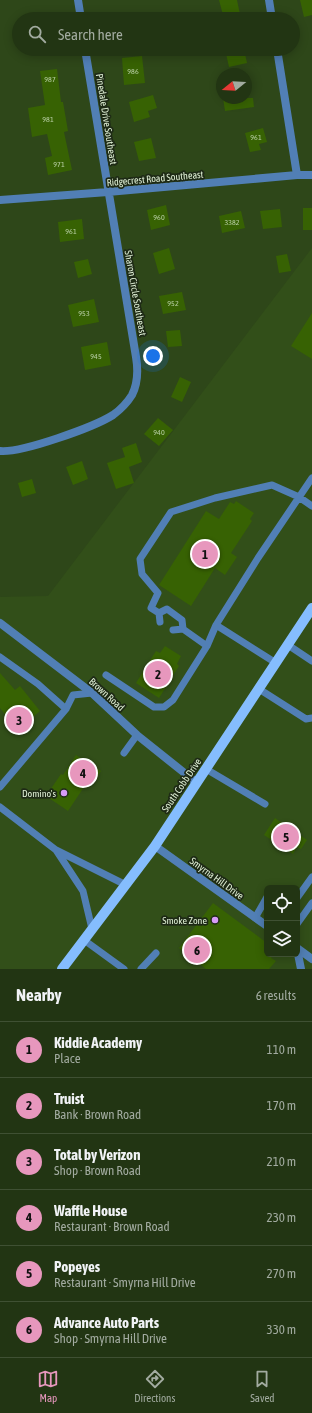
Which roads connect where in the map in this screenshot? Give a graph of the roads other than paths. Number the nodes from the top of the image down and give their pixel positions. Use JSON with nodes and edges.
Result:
{"nodes":[{"id":1,"x":78,"y":0,"type":"edge"},
{"id":2,"x":269,"y":0,"type":"edge"},
{"id":3,"x":80,"y":12,"type":"edge"},
{"id":4,"x":271,"y":12,"type":"edge"},
{"id":5,"x":86,"y":56,"type":"edge"},
{"id":6,"x":278,"y":56,"type":"edge"},
{"id":7,"x":297,"y":175,"type":"junction"},
{"id":8,"x":312,"y":175,"type":"edge"},
{"id":9,"x":108,"y":192,"type":"junction"},
{"id":10,"x":0,"y":200,"type":"edge"},
{"id":11,"x":0,"y":450,"type":"edge"},
{"id":12,"x":312,"y":478,"type":"edge"},
{"id":13,"x":299,"y":497,"type":"junction"},
{"id":14,"x":312,"y":506,"type":"edge"},
{"id":15,"x":159,"y":613,"type":"junction"},
{"id":16,"x":310,"y":614,"type":"edge"},
{"id":17,"x":160,"y":622,"type":"dead end"},
{"id":18,"x":0,"y":623,"type":"edge"},
{"id":19,"x":216,"y":625,"type":"junction"},
{"id":20,"x":183,"y":629,"type":"junction"},
{"id":21,"x":173,"y":630,"type":"dead end"},
{"id":22,"x":288,"y":644,"type":"junction"},
{"id":23,"x":207,"y":646,"type":"junction"},
{"id":24,"x":0,"y":657,"type":"edge"},
{"id":25,"x":312,"y":661,"type":"edge"},
{"id":26,"x":276,"y":663,"type":"junction"},
{"id":27,"x":106,"y":675,"type":"dead end"},
{"id":28,"x":259,"y":689,"type":"junction"},
{"id":29,"x":92,"y":693,"type":"junction"},
{"id":30,"x":66,"y":709,"type":"junction"},
{"id":31,"x":312,"y":718,"type":"edge"},
{"id":32,"x":137,"y":735,"type":"junction"},
{"id":33,"x":124,"y":753,"type":"dead end"},
{"id":34,"x":206,"y":769,"type":"junction"},
{"id":35,"x":197,"y":783,"type":"junction"},
{"id":36,"x":0,"y":786,"type":"edge"},
{"id":37,"x":264,"y":804,"type":"dead end"},
{"id":38,"x":0,"y":807,"type":"edge"},
{"id":39,"x":155,"y":846,"type":"junction"},
{"id":40,"x":56,"y":850,"type":"junction"},
{"id":41,"x":312,"y":877,"type":"edge"},
{"id":42,"x":126,"y":885,"type":"junction"},
{"id":43,"x":300,"y":894,"type":"edge"},
{"id":44,"x":264,"y":902,"type":"edge"},
{"id":45,"x":312,"y":903,"type":"edge"},
{"id":46,"x":255,"y":918,"type":"junction"},
{"id":47,"x":299,"y":921,"type":"edge"},
{"id":48,"x":264,"y":924,"type":"edge"},
{"id":49,"x":92,"y":929,"type":"junction"},
{"id":50,"x":84,"y":940,"type":"junction"},
{"id":51,"x":300,"y":951,"type":"edge"},
{"id":52,"x":156,"y":953,"type":"dead end"},
{"id":53,"x":299,"y":957,"type":"edge"},
{"id":54,"x":312,"y":959,"type":"edge"},
{"id":55,"x":62,"y":969,"type":"edge"},
{"id":56,"x":124,"y":969,"type":"edge"},
{"id":57,"x":141,"y":969,"type":"edge"},
{"id":58,"x":301,"y":969,"type":"edge"}],
"edges":[{"from":1,"to":3,"type":"street"},
{"from":2,"to":4,"type":"street"},
{"from":5,"to":9,"type":"street","name":"Pinedale Drive Southeast"},
{"from":6,"to":7,"type":"street"},
{"from":7,"to":8,"type":"street","name":"Ridgecrest Road Southeast"},
{"from":7,"to":9,"type":"street","name":"Ridgecrest Road Southeast"},
{"from":9,"to":10,"type":"street","name":"Ridgecrest Road Southeast"},
{"from":9,"to":11,"type":"street","name":"Sharon Circle Southeast"},
{"from":12,"to":13,"type":"lane"},
{"from":13,"to":14,"type":"lane"},
{"from":13,"to":15,"type":"lane"},
{"from":13,"to":19,"type":"lane"},
{"from":15,"to":17,"type":"lane"},
{"from":15,"to":20,"type":"lane"},
{"from":16,"to":22,"type":"main road","name":"South Cobb Drive"},
{"from":18,"to":29,"type":"street","name":"Brown Road"},
{"from":19,"to":23,"type":"lane"},
{"from":19,"to":26,"type":"lane"},
{"from":20,"to":21,"type":"lane"},
{"from":20,"to":23,"type":"lane"},
{"from":22,"to":25,"type":"lane"},
{"from":22,"to":26,"type":"main road","name":"South Cobb Drive"},
{"from":23,"to":27,"type":"lane"},
{"from":24,"to":30,"type":"lane"},
{"from":26,"to":28,"type":"main road","name":"South Cobb Drive"},
{"from":28,"to":31,"type":"lane"},
{"from":28,"to":34,"type":"main road","name":"South Cobb Drive"},
{"from":29,"to":30,"type":"lane"},
{"from":29,"to":32,"type":"street","name":"Brown Road"},
{"from":30,"to":36,"type":"lane"},
{"from":32,"to":33,"type":"lane"},
{"from":32,"to":35,"type":"street","name":"Brown Road"},
{"from":34,"to":35,"type":"main road","name":"South Cobb Drive"},
{"from":34,"to":37,"type":"lane"},
{"from":35,"to":39,"type":"main road","name":"South Cobb Drive"},
{"from":38,"to":40,"type":"lane"},
{"from":39,"to":42,"type":"main road","name":"South Cobb Drive"},
{"from":39,"to":46,"type":"street","name":"Smyrna Hill Drive"},
{"from":40,"to":42,"type":"lane"},
{"from":40,"to":49,"type":"lane"},
{"from":41,"to":43,"type":"lane"},
{"from":42,"to":49,"type":"main road","name":"South Cobb Drive"},
{"from":44,"to":46,"type":"lane"},
{"from":45,"to":47,"type":"lane"},
{"from":46,"to":48,"type":"street","name":"Smyrna Hill Drive"},
{"from":49,"to":50,"type":"main road","name":"South Cobb Drive"},
{"from":50,"to":55,"type":"main road","name":"South Cobb Drive"},
{"from":50,"to":56,"type":"lane"},
{"from":51,"to":54,"type":"street"},
{"from":52,"to":57,"type":"lane"},
{"from":53,"to":58,"type":"street"}]}
